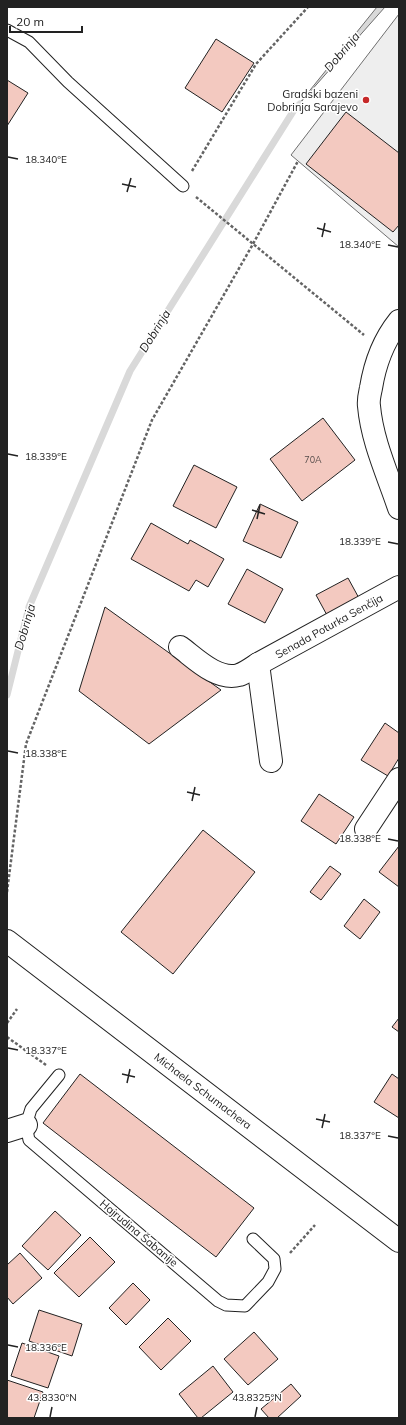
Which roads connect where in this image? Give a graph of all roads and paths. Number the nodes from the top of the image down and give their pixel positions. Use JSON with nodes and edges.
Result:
{"nodes":[{"id":1,"x":308,"y":7,"type":"edge"},
{"id":2,"x":7,"y":30,"type":"edge"},
{"id":3,"x":298,"y":161,"type":"dead end"},
{"id":4,"x":183,"y":186,"type":"junction"},
{"id":5,"x":253,"y":244,"type":"junction"},
{"id":6,"x":399,"y":321,"type":"edge"},
{"id":7,"x":381,"y":350,"type":"junction"},
{"id":8,"x":399,"y":508,"type":"edge"},
{"id":9,"x":399,"y":587,"type":"edge"},
{"id":10,"x":180,"y":647,"type":"dead end"},
{"id":11,"x":258,"y":664,"type":"junction"},
{"id":12,"x":271,"y":761,"type":"dead end"},
{"id":13,"x":399,"y":779,"type":"edge"},
{"id":14,"x":366,"y":829,"type":"dead end"},
{"id":15,"x":7,"y":892,"type":"edge"},
{"id":16,"x":7,"y":941,"type":"edge"},
{"id":17,"x":17,"y":1009,"type":"dead end"},
{"id":18,"x":7,"y":1023,"type":"edge"},
{"id":19,"x":7,"y":1037,"type":"edge"},
{"id":20,"x":59,"y":1075,"type":"joint"},
{"id":21,"x":17,"y":1128,"type":"edge"},
{"id":22,"x":315,"y":1225,"type":"dead end"},
{"id":23,"x":253,"y":1239,"type":"dead end"},
{"id":24,"x":399,"y":1241,"type":"edge"},
{"id":25,"x":275,"y":1269,"type":"junction"}],
"edges":[{"from":1,"to":4,"type":"path"},
{"from":2,"to":4,"type":"lane"},
{"from":3,"to":5,"type":"path"},
{"from":4,"to":5,"type":"path"},
{"from":5,"to":7,"type":"path"},
{"from":5,"to":15,"type":"path"},
{"from":6,"to":7,"type":"street"},
{"from":7,"to":8,"type":"street"},
{"from":9,"to":11,"type":"street","name":"Senada Poturka Senčija"},
{"from":10,"to":11,"type":"street","name":"Senada Poturka Senčija"},
{"from":11,"to":12,"type":"street"},
{"from":13,"to":14,"type":"street"},
{"from":16,"to":24,"type":"street","name":"Michaela Schumachera"},
{"from":17,"to":18,"type":"path"},
{"from":19,"to":20,"type":"path"},
{"from":20,"to":21,"type":"lane","name":"Hajrudina Šabanije"},
{"from":21,"to":25,"type":"lane","name":"Hajrudina Šabanije"},
{"from":22,"to":25,"type":"path"},
{"from":23,"to":25,"type":"lane"}]}
